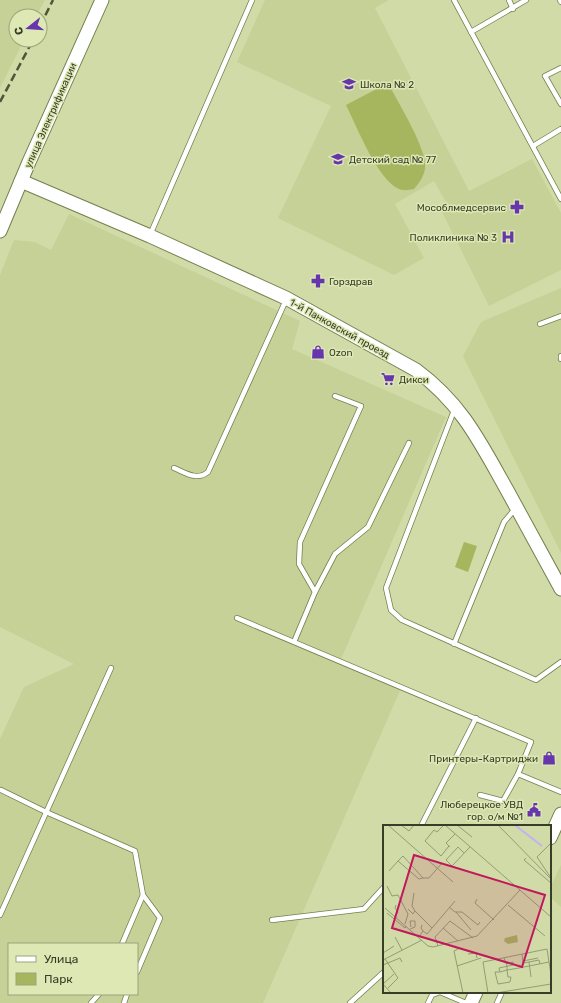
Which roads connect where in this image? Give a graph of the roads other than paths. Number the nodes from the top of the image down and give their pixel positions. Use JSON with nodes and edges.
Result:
{"nodes":[{"id":1,"x":102,"y":0,"type":"edge"},
{"id":2,"x":252,"y":0,"type":"edge"},
{"id":3,"x":454,"y":0,"type":"edge"},
{"id":4,"x":509,"y":0,"type":"edge"},
{"id":5,"x":526,"y":0,"type":"edge"},
{"id":6,"x":514,"y":8,"type":"junction"},
{"id":7,"x":471,"y":32,"type":"junction"},
{"id":8,"x":561,"y":68,"type":"edge"},
{"id":9,"x":561,"y":104,"type":"edge"},
{"id":10,"x":561,"y":130,"type":"edge"},
{"id":11,"x":533,"y":146,"type":"junction"},
{"id":12,"x":21,"y":181,"type":"junction"},
{"id":13,"x":561,"y":199,"type":"edge"},
{"id":14,"x":0,"y":231,"type":"edge"},
{"id":15,"x":150,"y":236,"type":"junction"},
{"id":16,"x":286,"y":298,"type":"junction"},
{"id":17,"x":561,"y":316,"type":"edge"},
{"id":18,"x":540,"y":324,"type":"dead end"},
{"id":19,"x":561,"y":356,"type":"edge"},
{"id":20,"x":561,"y":359,"type":"edge"},
{"id":21,"x":335,"y":396,"type":"dead end"},
{"id":22,"x":458,"y":409,"type":"junction"},
{"id":23,"x":409,"y":443,"type":"dead end"},
{"id":24,"x":174,"y":468,"type":"dead end"},
{"id":25,"x":517,"y":508,"type":"junction"},
{"id":26,"x":561,"y":589,"type":"edge"},
{"id":27,"x":315,"y":592,"type":"junction"},
{"id":28,"x":236,"y":618,"type":"dead end"},
{"id":29,"x":294,"y":642,"type":"junction"},
{"id":30,"x":454,"y":644,"type":"junction"},
{"id":31,"x":561,"y":662,"type":"edge"},
{"id":32,"x":111,"y":668,"type":"dead end"},
{"id":33,"x":476,"y":718,"type":"junction"},
{"id":34,"x":518,"y":774,"type":"junction"},
{"id":35,"x":1,"y":790,"type":"edge"},
{"id":36,"x":561,"y":792,"type":"edge"},
{"id":37,"x":480,"y":794,"type":"dead end"},
{"id":38,"x":46,"y":812,"type":"junction"},
{"id":39,"x":561,"y":814,"type":"edge"},
{"id":40,"x":422,"y":825,"type":"edge"},
{"id":41,"x":551,"y":836,"type":"edge"},
{"id":42,"x":383,"y":888,"type":"edge"},
{"id":43,"x":143,"y":896,"type":"junction"},
{"id":44,"x":0,"y":915,"type":"edge"},
{"id":45,"x":272,"y":920,"type":"dead end"},
{"id":46,"x":122,"y":943,"type":"edge"},
{"id":47,"x":138,"y":970,"type":"edge"},
{"id":48,"x":383,"y":973,"type":"edge"},
{"id":49,"x":437,"y":993,"type":"edge"},
{"id":50,"x":442,"y":993,"type":"edge"},
{"id":51,"x":476,"y":993,"type":"edge"},
{"id":52,"x":502,"y":993,"type":"edge"},
{"id":53,"x":98,"y":995,"type":"edge"},
{"id":54,"x":91,"y":1003,"type":"edge"},
{"id":55,"x":350,"y":1003,"type":"edge"},
{"id":56,"x":428,"y":1003,"type":"edge"},
{"id":57,"x":466,"y":1003,"type":"edge"},
{"id":58,"x":471,"y":1003,"type":"edge"},
{"id":59,"x":497,"y":1003,"type":"edge"}],
"edges":[{"from":1,"to":12,"type":"street","name":"улица Электрификации"},
{"from":2,"to":15,"type":"lane"},
{"from":3,"to":7,"type":"lane"},
{"from":4,"to":6,"type":"lane"},
{"from":5,"to":6,"type":"lane"},
{"from":6,"to":7,"type":"lane"},
{"from":7,"to":11,"type":"lane"},
{"from":8,"to":9,"type":"lane"},
{"from":10,"to":11,"type":"lane"},
{"from":11,"to":13,"type":"lane"},
{"from":12,"to":14,"type":"street","name":"улица Электрификации"},
{"from":12,"to":15,"type":"street","name":"1-й Панковский проезд"},
{"from":15,"to":16,"type":"street","name":"1-й Панковский проезд"},
{"from":16,"to":22,"type":"street","name":"1-й Панковский проезд"},
{"from":16,"to":24,"type":"lane"},
{"from":17,"to":18,"type":"lane"},
{"from":19,"to":20,"type":"lane"},
{"from":21,"to":27,"type":"lane"},
{"from":22,"to":25,"type":"street","name":"1-й Панковский проезд"},
{"from":22,"to":30,"type":"lane"},
{"from":23,"to":27,"type":"lane"},
{"from":25,"to":26,"type":"street","name":"1-й Панковский проезд"},
{"from":25,"to":30,"type":"lane"},
{"from":27,"to":29,"type":"lane"},
{"from":28,"to":29,"type":"lane"},
{"from":29,"to":33,"type":"lane"},
{"from":30,"to":31,"type":"lane"},
{"from":32,"to":38,"type":"lane"},
{"from":33,"to":34,"type":"lane"},
{"from":33,"to":40,"type":"lane"},
{"from":34,"to":36,"type":"lane"},
{"from":34,"to":37,"type":"lane"},
{"from":35,"to":38,"type":"lane"},
{"from":38,"to":43,"type":"lane"},
{"from":38,"to":44,"type":"lane"},
{"from":39,"to":41,"type":"street"},
{"from":42,"to":45,"type":"lane"},
{"from":43,"to":46,"type":"lane"},
{"from":43,"to":47,"type":"lane"},
{"from":48,"to":55,"type":"lane"},
{"from":49,"to":56,"type":"lane"},
{"from":50,"to":57,"type":"lane"},
{"from":51,"to":58,"type":"street"},
{"from":52,"to":59,"type":"lane"},
{"from":53,"to":54,"type":"lane"}]}
